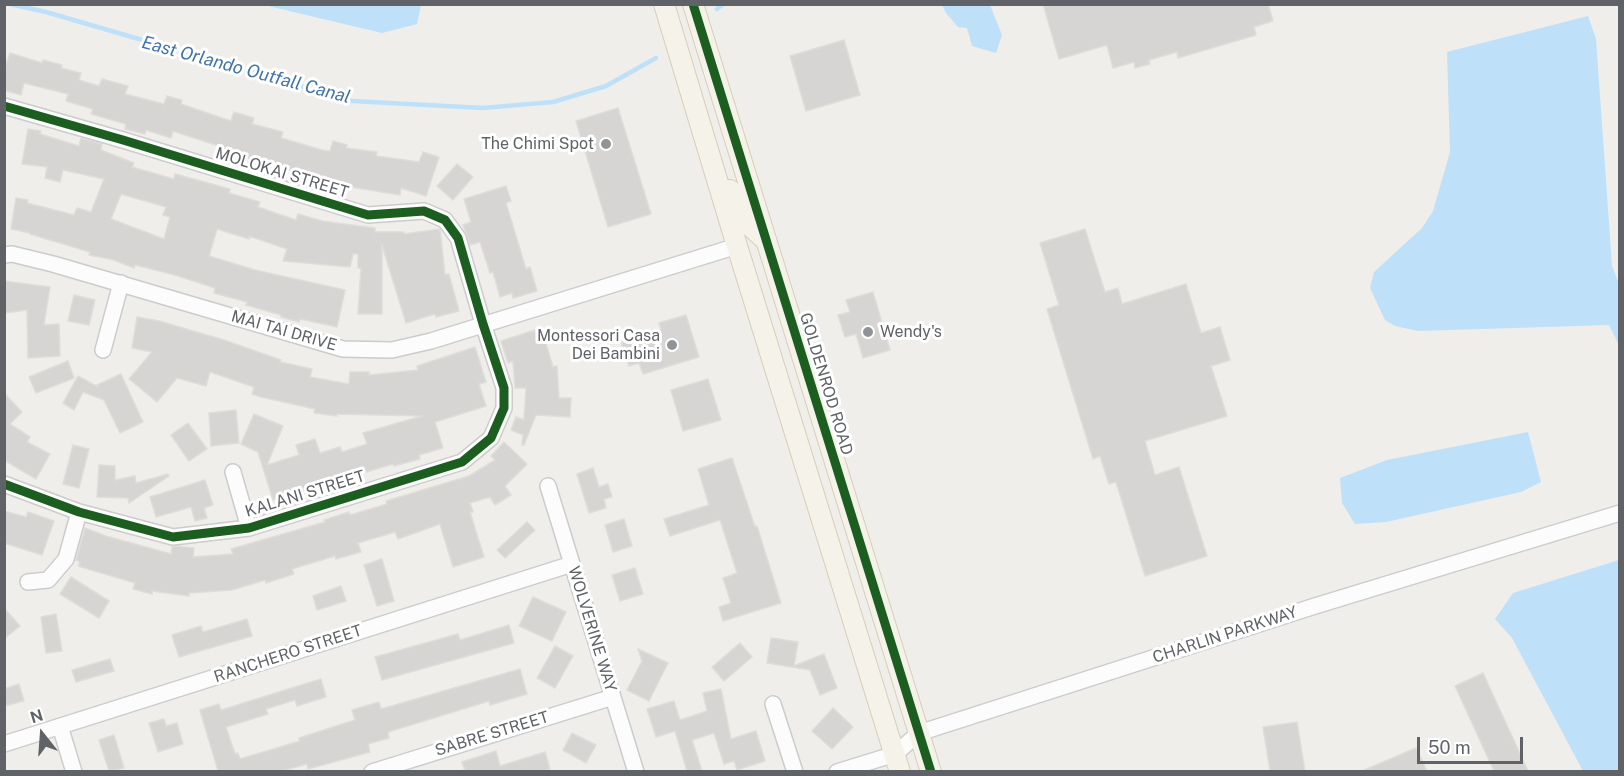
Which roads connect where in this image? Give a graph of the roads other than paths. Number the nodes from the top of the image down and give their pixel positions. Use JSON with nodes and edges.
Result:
{"nodes":[{"id":1,"x":664,"y":4,"type":"edge"},
{"id":2,"x":693,"y":4,"type":"edge"},
{"id":3,"x":4,"y":106,"type":"edge"},
{"id":4,"x":699,"y":118,"type":"junction"},
{"id":5,"x":766,"y":239,"type":"junction"},
{"id":6,"x":736,"y":246,"type":"junction"},
{"id":7,"x":4,"y":255,"type":"edge"},
{"id":8,"x":122,"y":283,"type":"junction"},
{"id":9,"x":483,"y":324,"type":"junction"},
{"id":10,"x":103,"y":350,"type":"dead end"},
{"id":11,"x":809,"y":377,"type":"junction"},
{"id":12,"x":233,"y":472,"type":"dead end"},
{"id":13,"x":4,"y":484,"type":"edge"},
{"id":14,"x":548,"y":486,"type":"dead end"},
{"id":15,"x":80,"y":512,"type":"junction"},
{"id":16,"x":1620,"y":513,"type":"edge"},
{"id":17,"x":249,"y":528,"type":"junction"},
{"id":18,"x":572,"y":564,"type":"junction"},
{"id":19,"x":28,"y":582,"type":"dead end"},
{"id":20,"x":613,"y":697,"type":"junction"},
{"id":21,"x":773,"y":704,"type":"dead end"},
{"id":22,"x":60,"y":726,"type":"junction"},
{"id":23,"x":919,"y":733,"type":"junction"},
{"id":24,"x":4,"y":744,"type":"edge"},
{"id":25,"x":897,"y":763,"type":"edge"},
{"id":26,"x":74,"y":771,"type":"edge"},
{"id":27,"x":372,"y":771,"type":"edge"},
{"id":28,"x":636,"y":771,"type":"edge"},
{"id":29,"x":795,"y":771,"type":"edge"},
{"id":30,"x":837,"y":771,"type":"edge"},
{"id":31,"x":931,"y":771,"type":"edge"}],
"edges":[{"from":1,"to":4,"type":"main road"},
{"from":2,"to":5,"type":"main road","name":"GOLDENROD ROAD"},
{"from":3,"to":9,"type":"street","name":"MOLOKAI STREET"},
{"from":4,"to":5,"type":"main road"},
{"from":4,"to":6,"type":"main road"},
{"from":5,"to":11,"type":"main road","name":"GOLDENROD ROAD"},
{"from":6,"to":9,"type":"street","name":"MAI TAI DRIVE"},
{"from":6,"to":11,"type":"main road"},
{"from":6,"to":25,"type":"main road"},
{"from":7,"to":8,"type":"street","name":"MAI TAI DRIVE"},
{"from":8,"to":9,"type":"street","name":"MAI TAI DRIVE"},
{"from":8,"to":10,"type":"street"},
{"from":9,"to":17,"type":"street","name":"KALANI STREET"},
{"from":11,"to":23,"type":"main road","name":"GOLDENROD ROAD"},
{"from":12,"to":17,"type":"street"},
{"from":13,"to":15,"type":"street","name":"KALANI STREET"},
{"from":14,"to":18,"type":"street","name":"WOLVERINE WAY"},
{"from":15,"to":17,"type":"street","name":"KALANI STREET"},
{"from":15,"to":19,"type":"street"},
{"from":16,"to":23,"type":"street","name":"CHARLIN PARKWAY"},
{"from":18,"to":20,"type":"street","name":"WOLVERINE WAY"},
{"from":18,"to":22,"type":"street","name":"RANCHERO STREET"},
{"from":20,"to":27,"type":"street","name":"SABRE STREET"},
{"from":20,"to":28,"type":"street","name":"WOLVERINE WAY"},
{"from":21,"to":29,"type":"street"},
{"from":22,"to":24,"type":"street","name":"RANCHERO STREET"},
{"from":22,"to":26,"type":"street"},
{"from":23,"to":25,"type":"street","name":"CHARLIN PARKWAY"},
{"from":23,"to":31,"type":"main road","name":"GOLDENROD ROAD"},
{"from":25,"to":30,"type":"street","name":"CHARLIN PARKWAY"}]}
